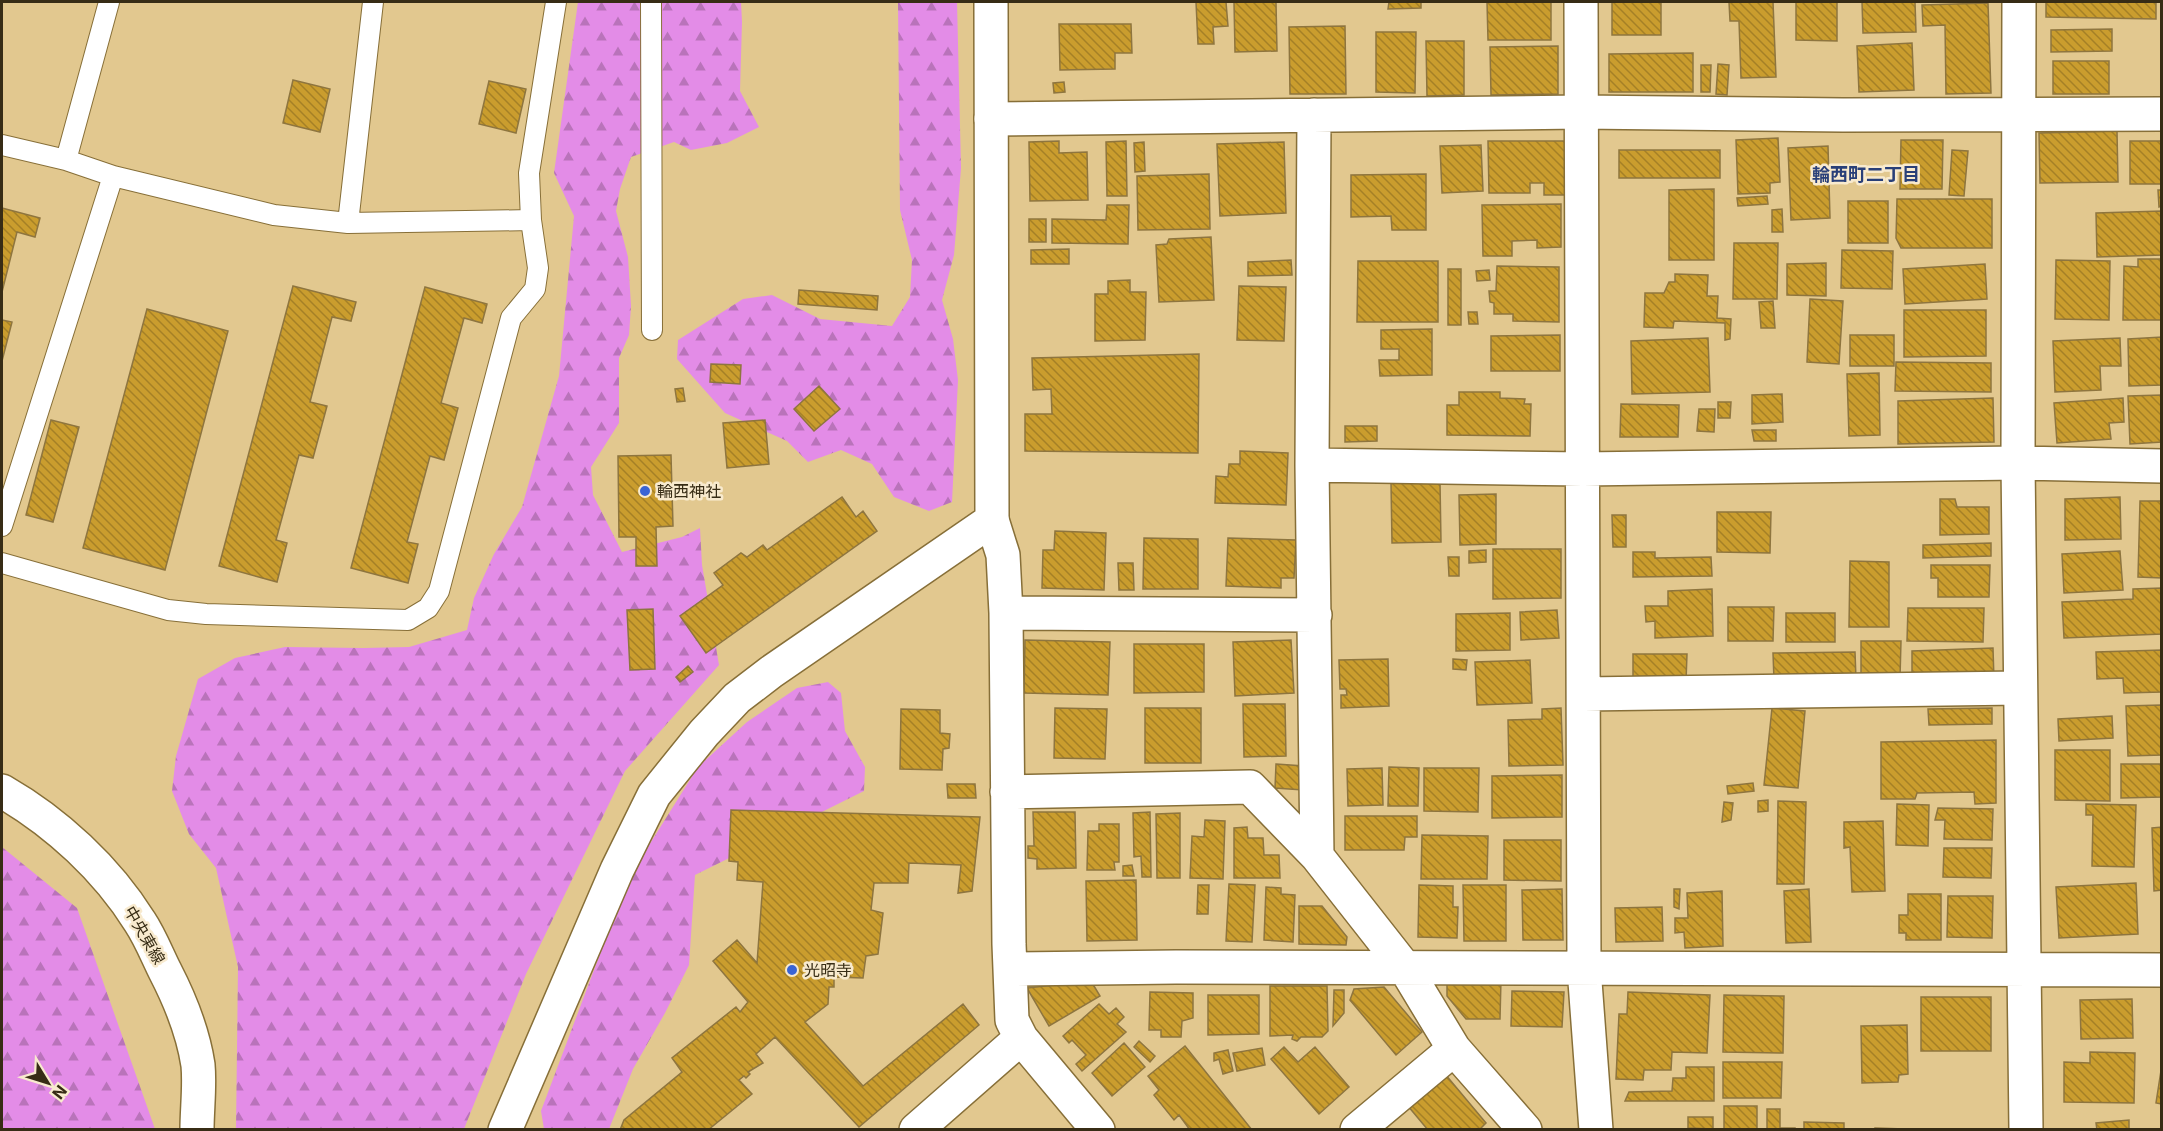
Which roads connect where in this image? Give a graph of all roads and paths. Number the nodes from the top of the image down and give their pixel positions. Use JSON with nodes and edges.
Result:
{"nodes":[{"id":1,"x":109,"y":2,"type":"edge"},
{"id":2,"x":373,"y":2,"type":"edge"},
{"id":3,"x":556,"y":2,"type":"edge"},
{"id":4,"x":651,"y":2,"type":"edge"},
{"id":5,"x":991,"y":2,"type":"edge"},
{"id":6,"x":1581,"y":2,"type":"edge"},
{"id":7,"x":2019,"y":2,"type":"edge"},
{"id":8,"x":1581,"y":112,"type":"junction"},
{"id":9,"x":2019,"y":114,"type":"junction"},
{"id":10,"x":2162,"y":114,"type":"edge"},
{"id":11,"x":1314,"y":115,"type":"junction"},
{"id":12,"x":991,"y":120,"type":"junction"},
{"id":13,"x":2,"y":145,"type":"edge"},
{"id":14,"x":66,"y":160,"type":"junction"},
{"id":15,"x":113,"y":176,"type":"junction"},
{"id":16,"x":531,"y":220,"type":"junction"},
{"id":17,"x":348,"y":223,"type":"junction"},
{"id":18,"x":652,"y":330,"type":"dead end"},
{"id":19,"x":2018,"y":463,"type":"junction"},
{"id":20,"x":1312,"y":465,"type":"junction"},
{"id":21,"x":2162,"y":466,"type":"edge"},
{"id":22,"x":1583,"y":469,"type":"junction"},
{"id":23,"x":992,"y":520,"type":"junction"},
{"id":24,"x":2,"y":526,"type":"edge"},
{"id":25,"x":2,"y":563,"type":"edge"},
{"id":26,"x":1006,"y":614,"type":"junction"},
{"id":27,"x":1315,"y":615,"type":"junction"},
{"id":28,"x":2020,"y":688,"type":"junction"},
{"id":29,"x":1584,"y":694,"type":"junction"},
{"id":30,"x":2,"y":791,"type":"edge"},
{"id":31,"x":1007,"y":792,"type":"junction"},
{"id":32,"x":1317,"y":856,"type":"junction"},
{"id":33,"x":1405,"y":968,"type":"junction"},
{"id":34,"x":1584,"y":968,"type":"junction"},
{"id":35,"x":1011,"y":969,"type":"junction"},
{"id":36,"x":2023,"y":969,"type":"junction"},
{"id":37,"x":2162,"y":970,"type":"edge"},
{"id":38,"x":1021,"y":1038,"type":"junction"},
{"id":39,"x":1454,"y":1049,"type":"junction"},
{"id":40,"x":197,"y":1130,"type":"edge"},
{"id":41,"x":505,"y":1130,"type":"edge"},
{"id":42,"x":916,"y":1130,"type":"edge"},
{"id":43,"x":1098,"y":1130,"type":"edge"},
{"id":44,"x":1358,"y":1130,"type":"edge"},
{"id":45,"x":1526,"y":1130,"type":"edge"},
{"id":46,"x":1596,"y":1130,"type":"edge"},
{"id":47,"x":2026,"y":1130,"type":"edge"}],
"edges":[{"from":1,"to":14,"type":"lane"},
{"from":2,"to":17,"type":"lane"},
{"from":3,"to":16,"type":"lane"},
{"from":4,"to":18,"type":"lane"},
{"from":5,"to":12,"type":"street"},
{"from":6,"to":8,"type":"street"},
{"from":7,"to":9,"type":"street"},
{"from":8,"to":9,"type":"street"},
{"from":8,"to":11,"type":"street"},
{"from":8,"to":22,"type":"street"},
{"from":9,"to":10,"type":"street"},
{"from":9,"to":19,"type":"street"},
{"from":11,"to":12,"type":"street"},
{"from":11,"to":20,"type":"street"},
{"from":12,"to":23,"type":"street"},
{"from":13,"to":14,"type":"lane"},
{"from":14,"to":15,"type":"lane"},
{"from":15,"to":17,"type":"lane"},
{"from":15,"to":24,"type":"lane"},
{"from":16,"to":17,"type":"lane"},
{"from":16,"to":25,"type":"lane"},
{"from":19,"to":21,"type":"street"},
{"from":19,"to":22,"type":"street"},
{"from":19,"to":28,"type":"street"},
{"from":20,"to":22,"type":"street"},
{"from":20,"to":27,"type":"street"},
{"from":22,"to":29,"type":"street"},
{"from":23,"to":26,"type":"street"},
{"from":23,"to":41,"type":"street"},
{"from":26,"to":27,"type":"street"},
{"from":26,"to":31,"type":"street"},
{"from":27,"to":32,"type":"street"},
{"from":28,"to":29,"type":"street"},
{"from":28,"to":36,"type":"street"},
{"from":29,"to":34,"type":"street"},
{"from":30,"to":40,"type":"street","name":"中央東線"},
{"from":31,"to":32,"type":"street"},
{"from":31,"to":35,"type":"street"},
{"from":32,"to":33,"type":"street"},
{"from":33,"to":34,"type":"street"},
{"from":33,"to":35,"type":"street"},
{"from":33,"to":39,"type":"street"},
{"from":34,"to":36,"type":"street"},
{"from":34,"to":46,"type":"street"},
{"from":35,"to":38,"type":"street"},
{"from":36,"to":37,"type":"street"},
{"from":36,"to":47,"type":"street"},
{"from":38,"to":42,"type":"street"},
{"from":38,"to":43,"type":"street"},
{"from":39,"to":44,"type":"street"},
{"from":39,"to":45,"type":"street"}]}
